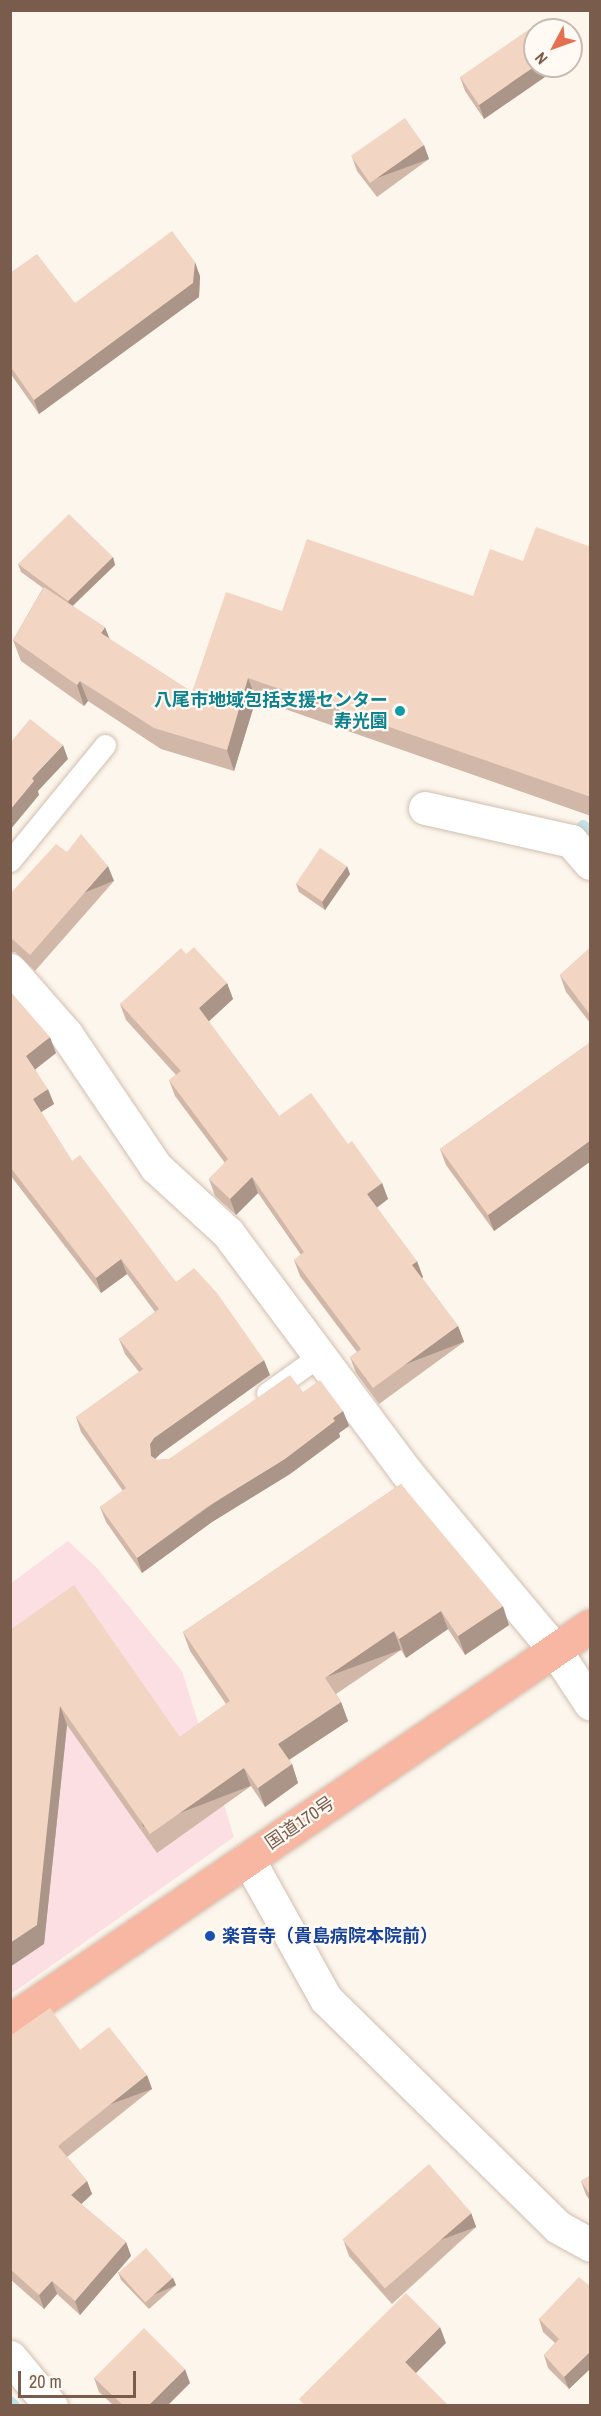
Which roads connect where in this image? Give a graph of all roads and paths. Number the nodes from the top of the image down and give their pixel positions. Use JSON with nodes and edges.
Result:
{"nodes":[{"id":1,"x":105,"y":745,"type":"dead end"},
{"id":2,"x":425,"y":808,"type":"dead end"},
{"id":3,"x":10,"y":861,"type":"edge"},
{"id":4,"x":591,"y":863,"type":"edge"},
{"id":5,"x":10,"y":970,"type":"edge"},
{"id":6,"x":320,"y":1356,"type":"junction"},
{"id":7,"x":253,"y":1403,"type":"edge"},
{"id":8,"x":591,"y":1626,"type":"edge"},
{"id":9,"x":555,"y":1650,"type":"junction"},
{"id":10,"x":591,"y":1703,"type":"edge"},
{"id":11,"x":248,"y":1859,"type":"junction"},
{"id":12,"x":10,"y":2021,"type":"edge"},
{"id":13,"x":591,"y":2245,"type":"edge"},
{"id":14,"x":10,"y":2357,"type":"edge"},
{"id":15,"x":51,"y":2406,"type":"edge"}],
"edges":[{"from":1,"to":3,"type":"lane"},
{"from":2,"to":4,"type":"street"},
{"from":5,"to":6,"type":"street"},
{"from":6,"to":7,"type":"lane"},
{"from":6,"to":9,"type":"street"},
{"from":8,"to":9,"type":"highway","name":"国道170号"},
{"from":9,"to":10,"type":"street"},
{"from":9,"to":11,"type":"highway","name":"国道170号"},
{"from":11,"to":12,"type":"highway","name":"国道170号"},
{"from":11,"to":13,"type":"street"},
{"from":14,"to":15,"type":"street"}]}
